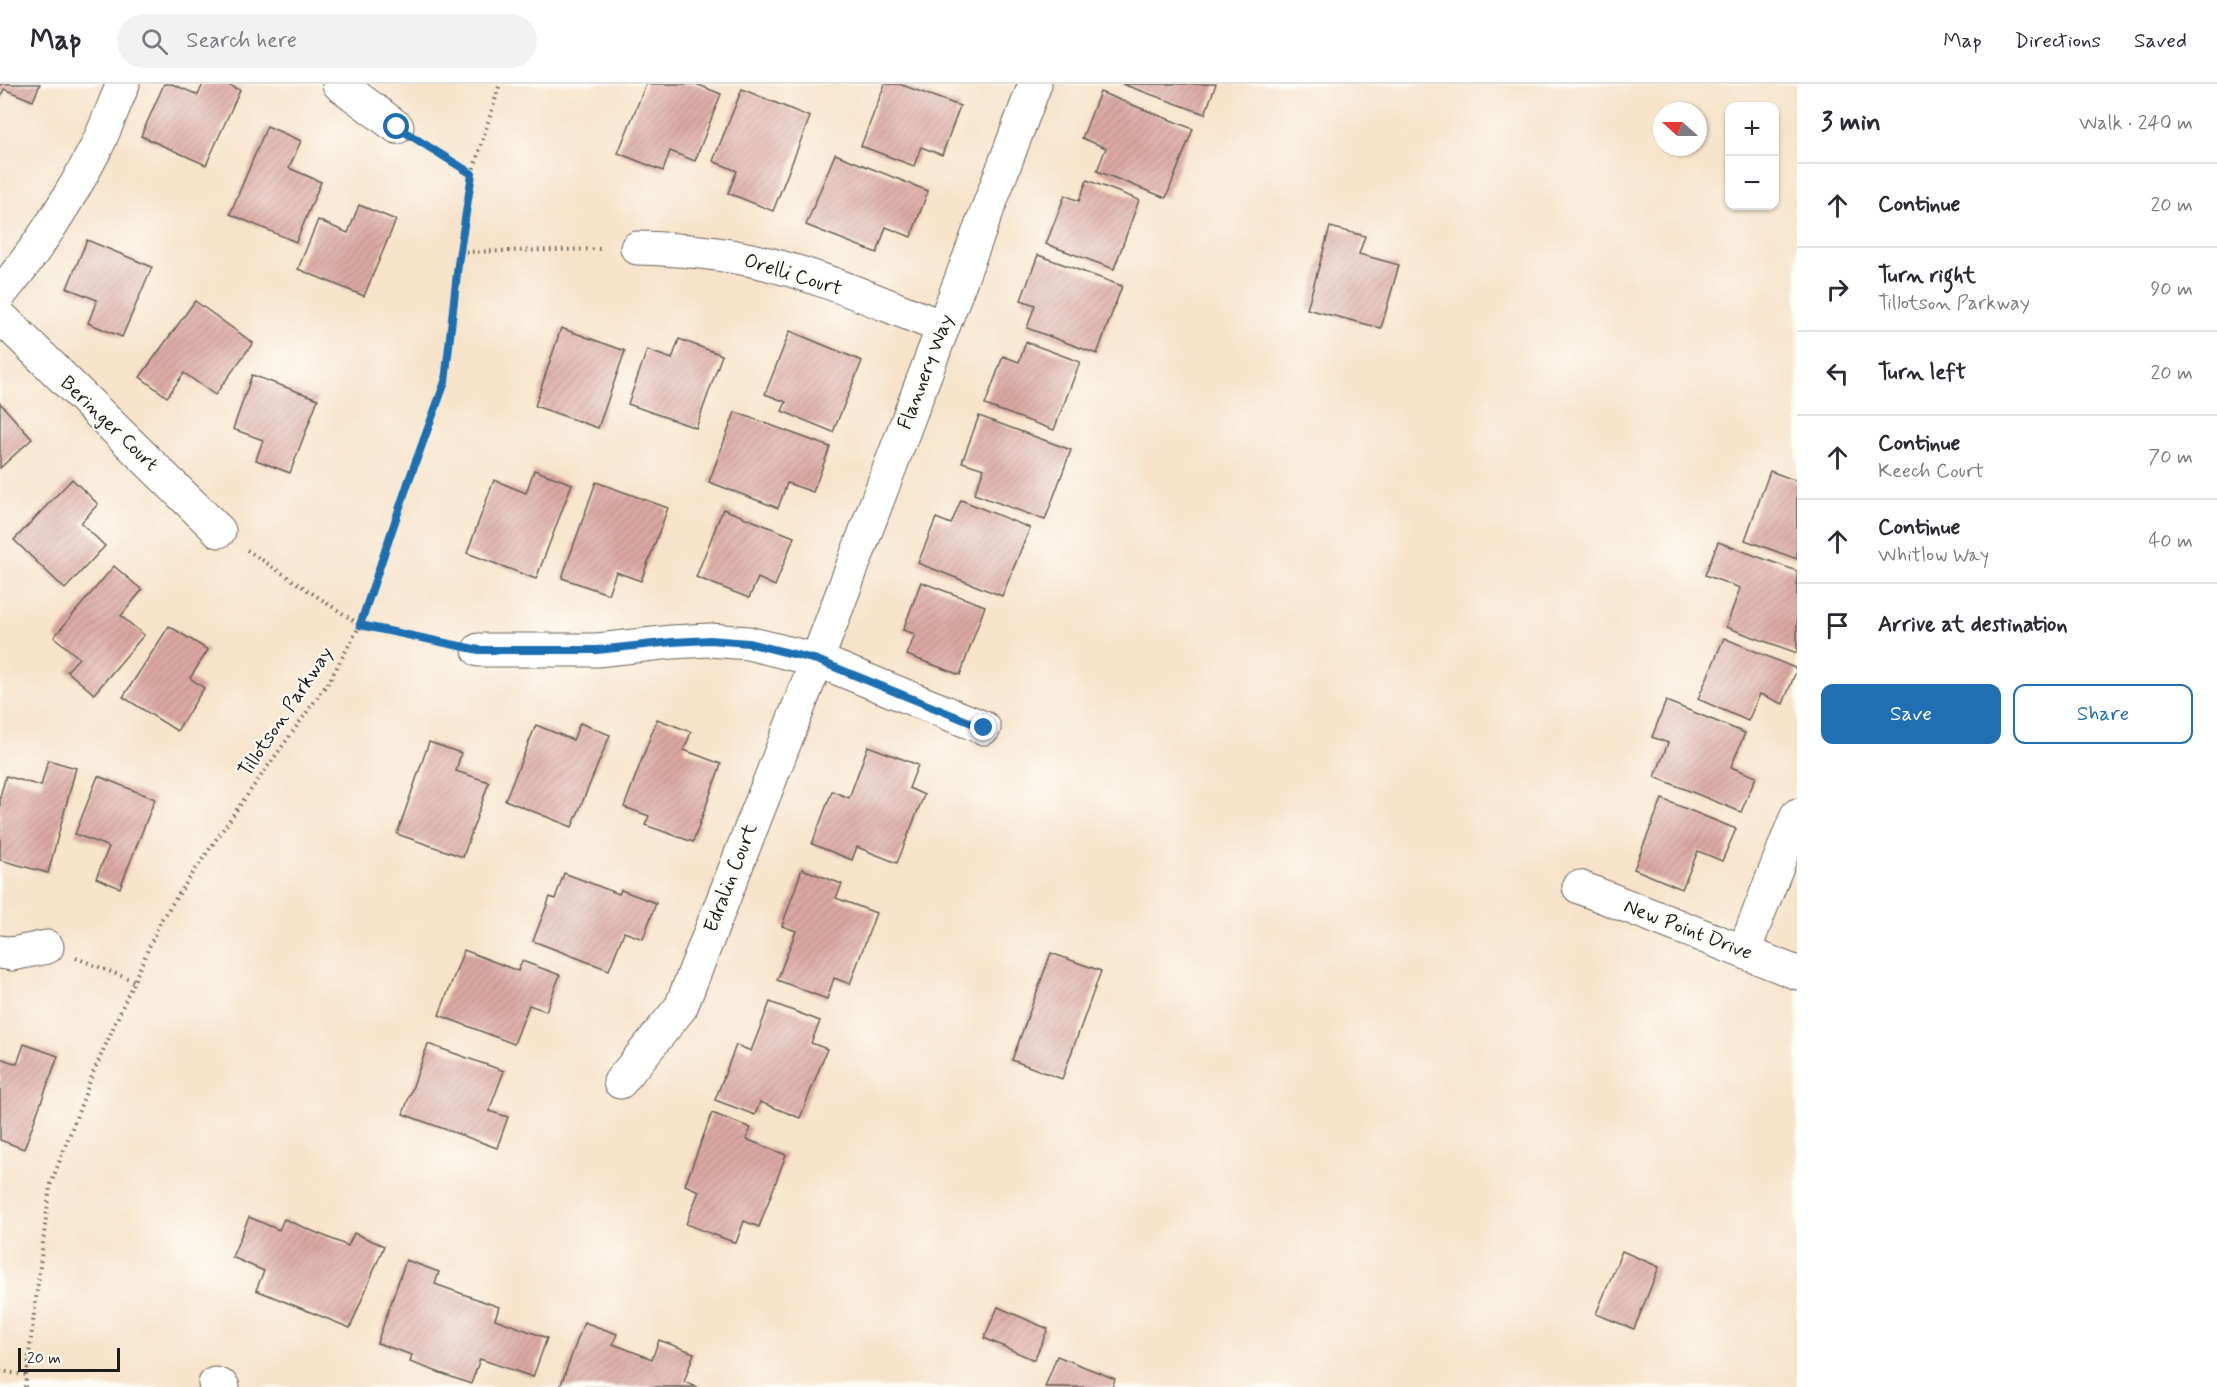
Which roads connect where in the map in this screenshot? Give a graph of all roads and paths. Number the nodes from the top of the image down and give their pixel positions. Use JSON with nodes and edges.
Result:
{"nodes":[{"id":1,"x":123,"y":84,"type":"edge"},
{"id":2,"x":339,"y":84,"type":"edge"},
{"id":3,"x":500,"y":84,"type":"edge"},
{"id":4,"x":1035,"y":84,"type":"edge"},
{"id":5,"x":397,"y":127,"type":"joint"},
{"id":6,"x":472,"y":174,"type":"junction"},
{"id":7,"x":637,"y":248,"type":"joint"},
{"id":8,"x":460,"y":252,"type":"junction"},
{"id":9,"x":0,"y":294,"type":"edge"},
{"id":10,"x":0,"y":316,"type":"edge"},
{"id":11,"x":943,"y":327,"type":"junction"},
{"id":12,"x":219,"y":531,"type":"joint"},
{"id":13,"x":360,"y":625,"type":"junction"},
{"id":14,"x":479,"y":650,"type":"joint"},
{"id":15,"x":817,"y":660,"type":"junction"},
{"id":16,"x":984,"y":728,"type":"dead end"},
{"id":17,"x":1797,"y":815,"type":"edge"},
{"id":18,"x":1579,"y":887,"type":"dead end"},
{"id":19,"x":48,"y":947,"type":"joint"},
{"id":20,"x":1744,"y":951,"type":"junction"},
{"id":21,"x":0,"y":952,"type":"edge"},
{"id":22,"x":1797,"y":973,"type":"edge"},
{"id":23,"x":134,"y":981,"type":"junction"},
{"id":24,"x":620,"y":1082,"type":"dead end"},
{"id":25,"x":0,"y":1371,"type":"edge"},
{"id":26,"x":27,"y":1375,"type":"junction"},
{"id":27,"x":25,"y":1387,"type":"edge"}],
"edges":[{"from":1,"to":9,"type":"street"},
{"from":2,"to":5,"type":"street"},
{"from":3,"to":6,"type":"path","name":"Tillotson Parkway"},
{"from":4,"to":11,"type":"street","name":"Flannery Way"},
{"from":5,"to":6,"type":"path"},
{"from":6,"to":8,"type":"path","name":"Tillotson Parkway"},
{"from":7,"to":8,"type":"path"},
{"from":7,"to":11,"type":"street","name":"Orelli Court"},
{"from":8,"to":13,"type":"path","name":"Tillotson Parkway"},
{"from":10,"to":12,"type":"street","name":"Beringer Court"},
{"from":11,"to":15,"type":"street","name":"Flannery Way"},
{"from":12,"to":13,"type":"path"},
{"from":13,"to":14,"type":"path"},
{"from":13,"to":23,"type":"path","name":"Tillotson Parkway"},
{"from":14,"to":15,"type":"street"},
{"from":15,"to":16,"type":"street"},
{"from":15,"to":24,"type":"street","name":"Edralin Court"},
{"from":17,"to":20,"type":"street"},
{"from":18,"to":20,"type":"street","name":"New Point Drive"},
{"from":19,"to":21,"type":"street"},
{"from":19,"to":23,"type":"path"},
{"from":20,"to":22,"type":"street","name":"New Point Drive"},
{"from":23,"to":26,"type":"path","name":"Tillotson Parkway"},
{"from":25,"to":26,"type":"path"},
{"from":26,"to":27,"type":"path","name":"Tillotson Parkway"}]}
